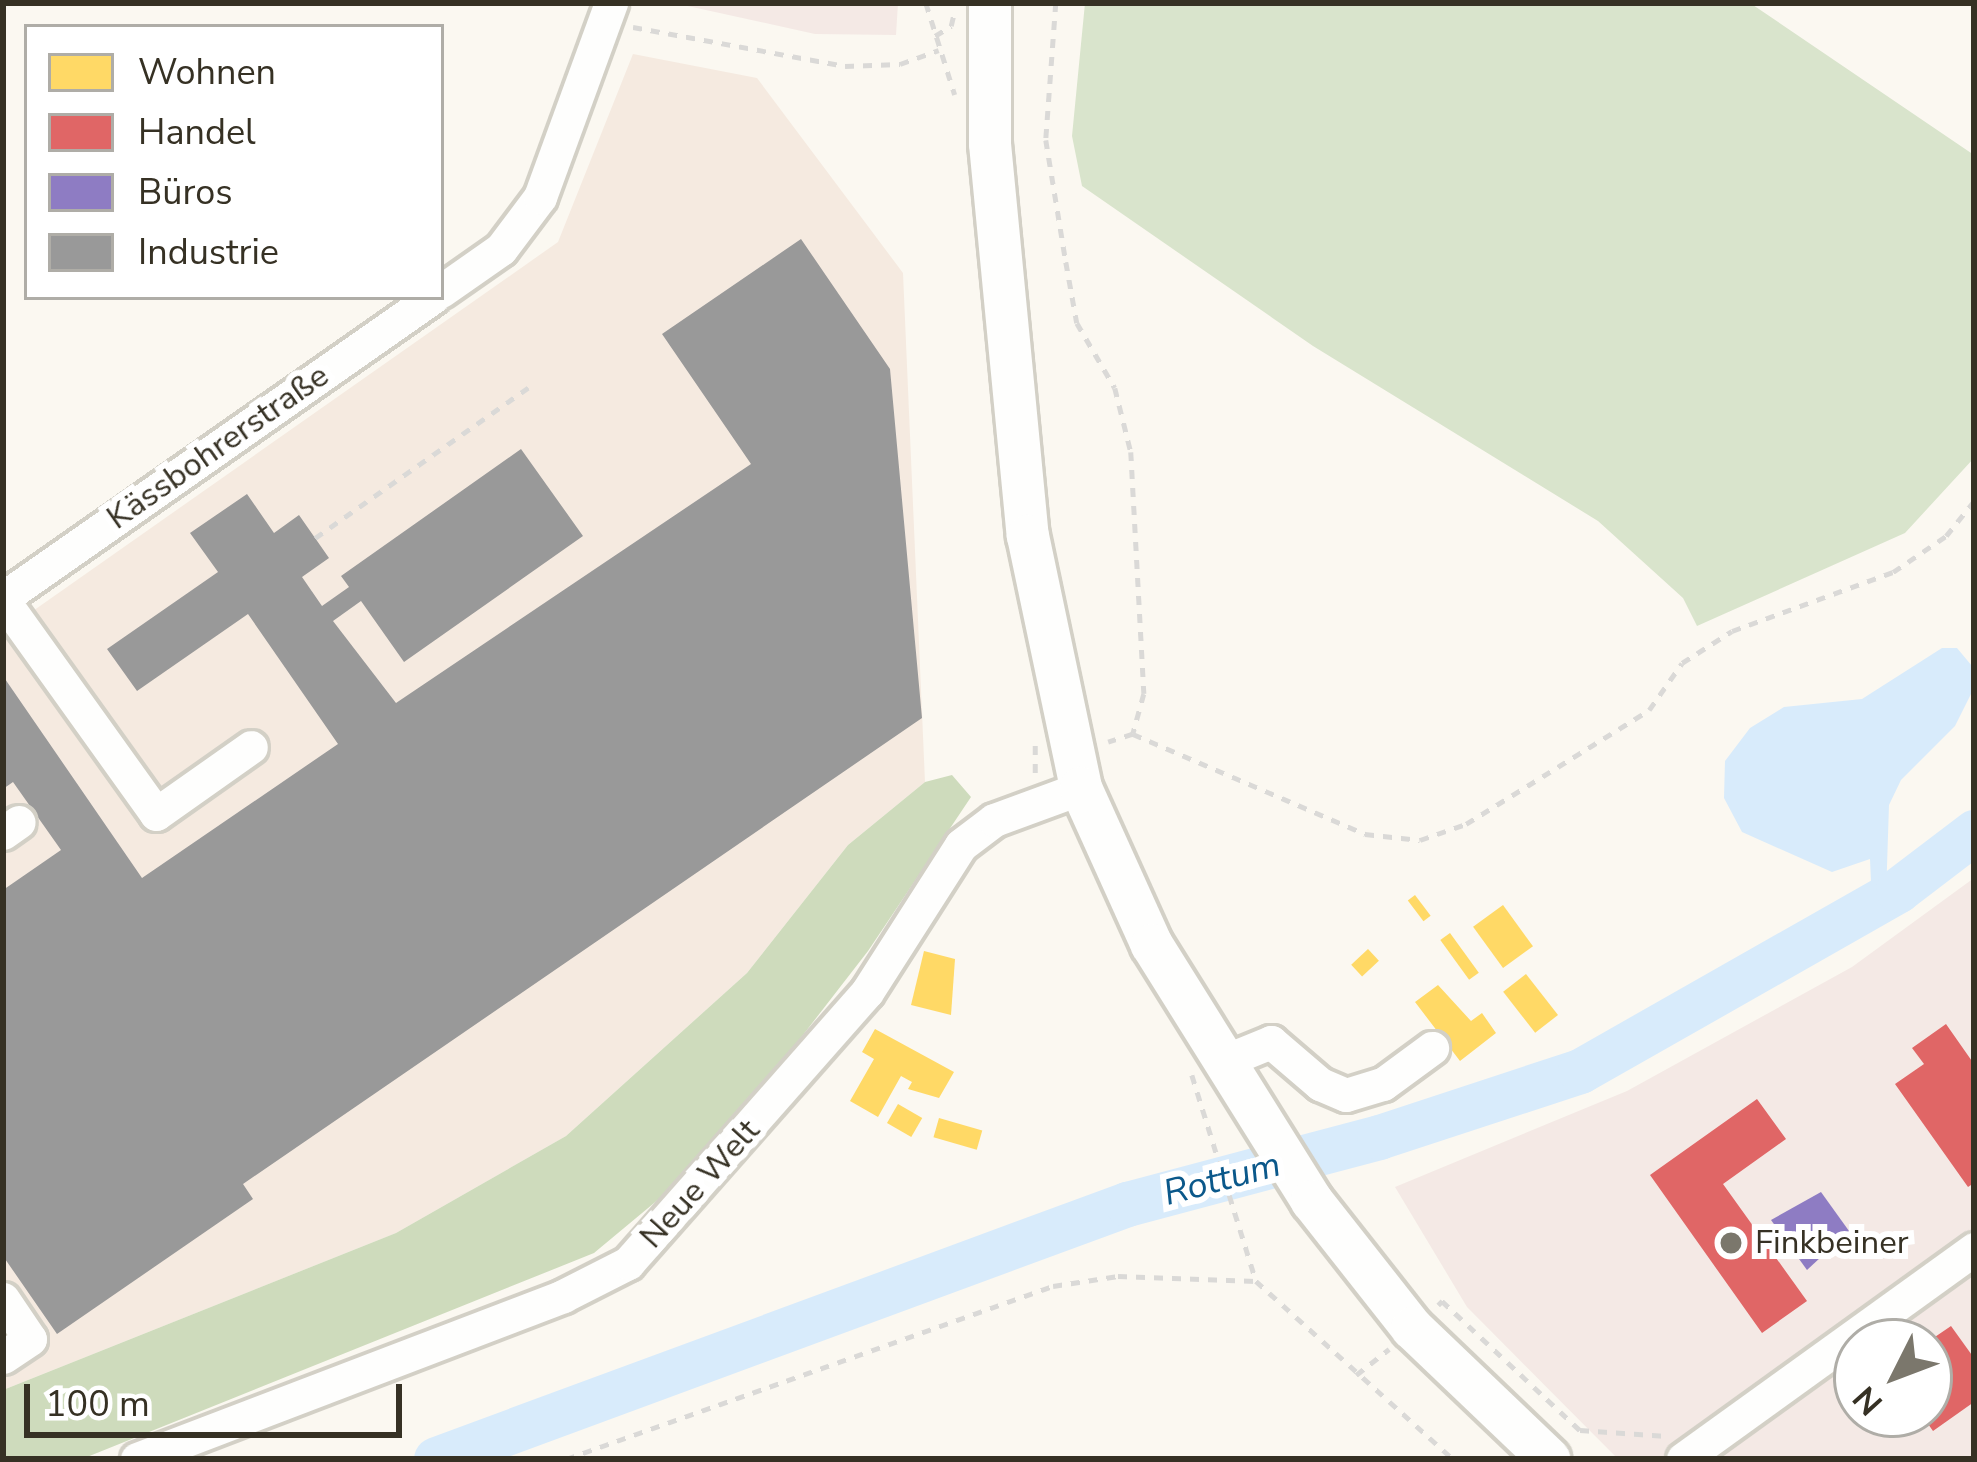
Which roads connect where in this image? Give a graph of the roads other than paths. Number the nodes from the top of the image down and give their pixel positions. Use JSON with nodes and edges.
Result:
{"nodes":[{"id":1,"x":990,"y":3,"type":"edge"},
{"id":2,"x":608,"y":11,"type":"edge"},
{"id":3,"x":444,"y":289,"type":"edge"},
{"id":4,"x":429,"y":300,"type":"edge"},
{"id":5,"x":3,"y":599,"type":"edge"},
{"id":6,"x":251,"y":747,"type":"dead end"},
{"id":7,"x":1076,"y":771,"type":"junction"},
{"id":8,"x":1432,"y":1048,"type":"dead end"},
{"id":9,"x":1222,"y":1062,"type":"junction"},
{"id":10,"x":1974,"y":1249,"type":"edge"},
{"id":11,"x":3,"y":1299,"type":"edge"},
{"id":12,"x":3,"y":1358,"type":"edge"},
{"id":13,"x":1685,"y":1457,"type":"edge"},
{"id":14,"x":136,"y":1459,"type":"edge"},
{"id":15,"x":1550,"y":1459,"type":"edge"}],
"edges":[{"from":1,"to":7,"type":"main road"},
{"from":2,"to":3,"type":"street"},
{"from":4,"to":5,"type":"street","name":"Kässbohrerstraße"},
{"from":5,"to":6,"type":"street"},
{"from":7,"to":9,"type":"main road"},
{"from":7,"to":14,"type":"street","name":"Neue Welt"},
{"from":8,"to":9,"type":"street"},
{"from":9,"to":15,"type":"main road"},
{"from":10,"to":13,"type":"street"},
{"from":11,"to":12,"type":"street"}]}
